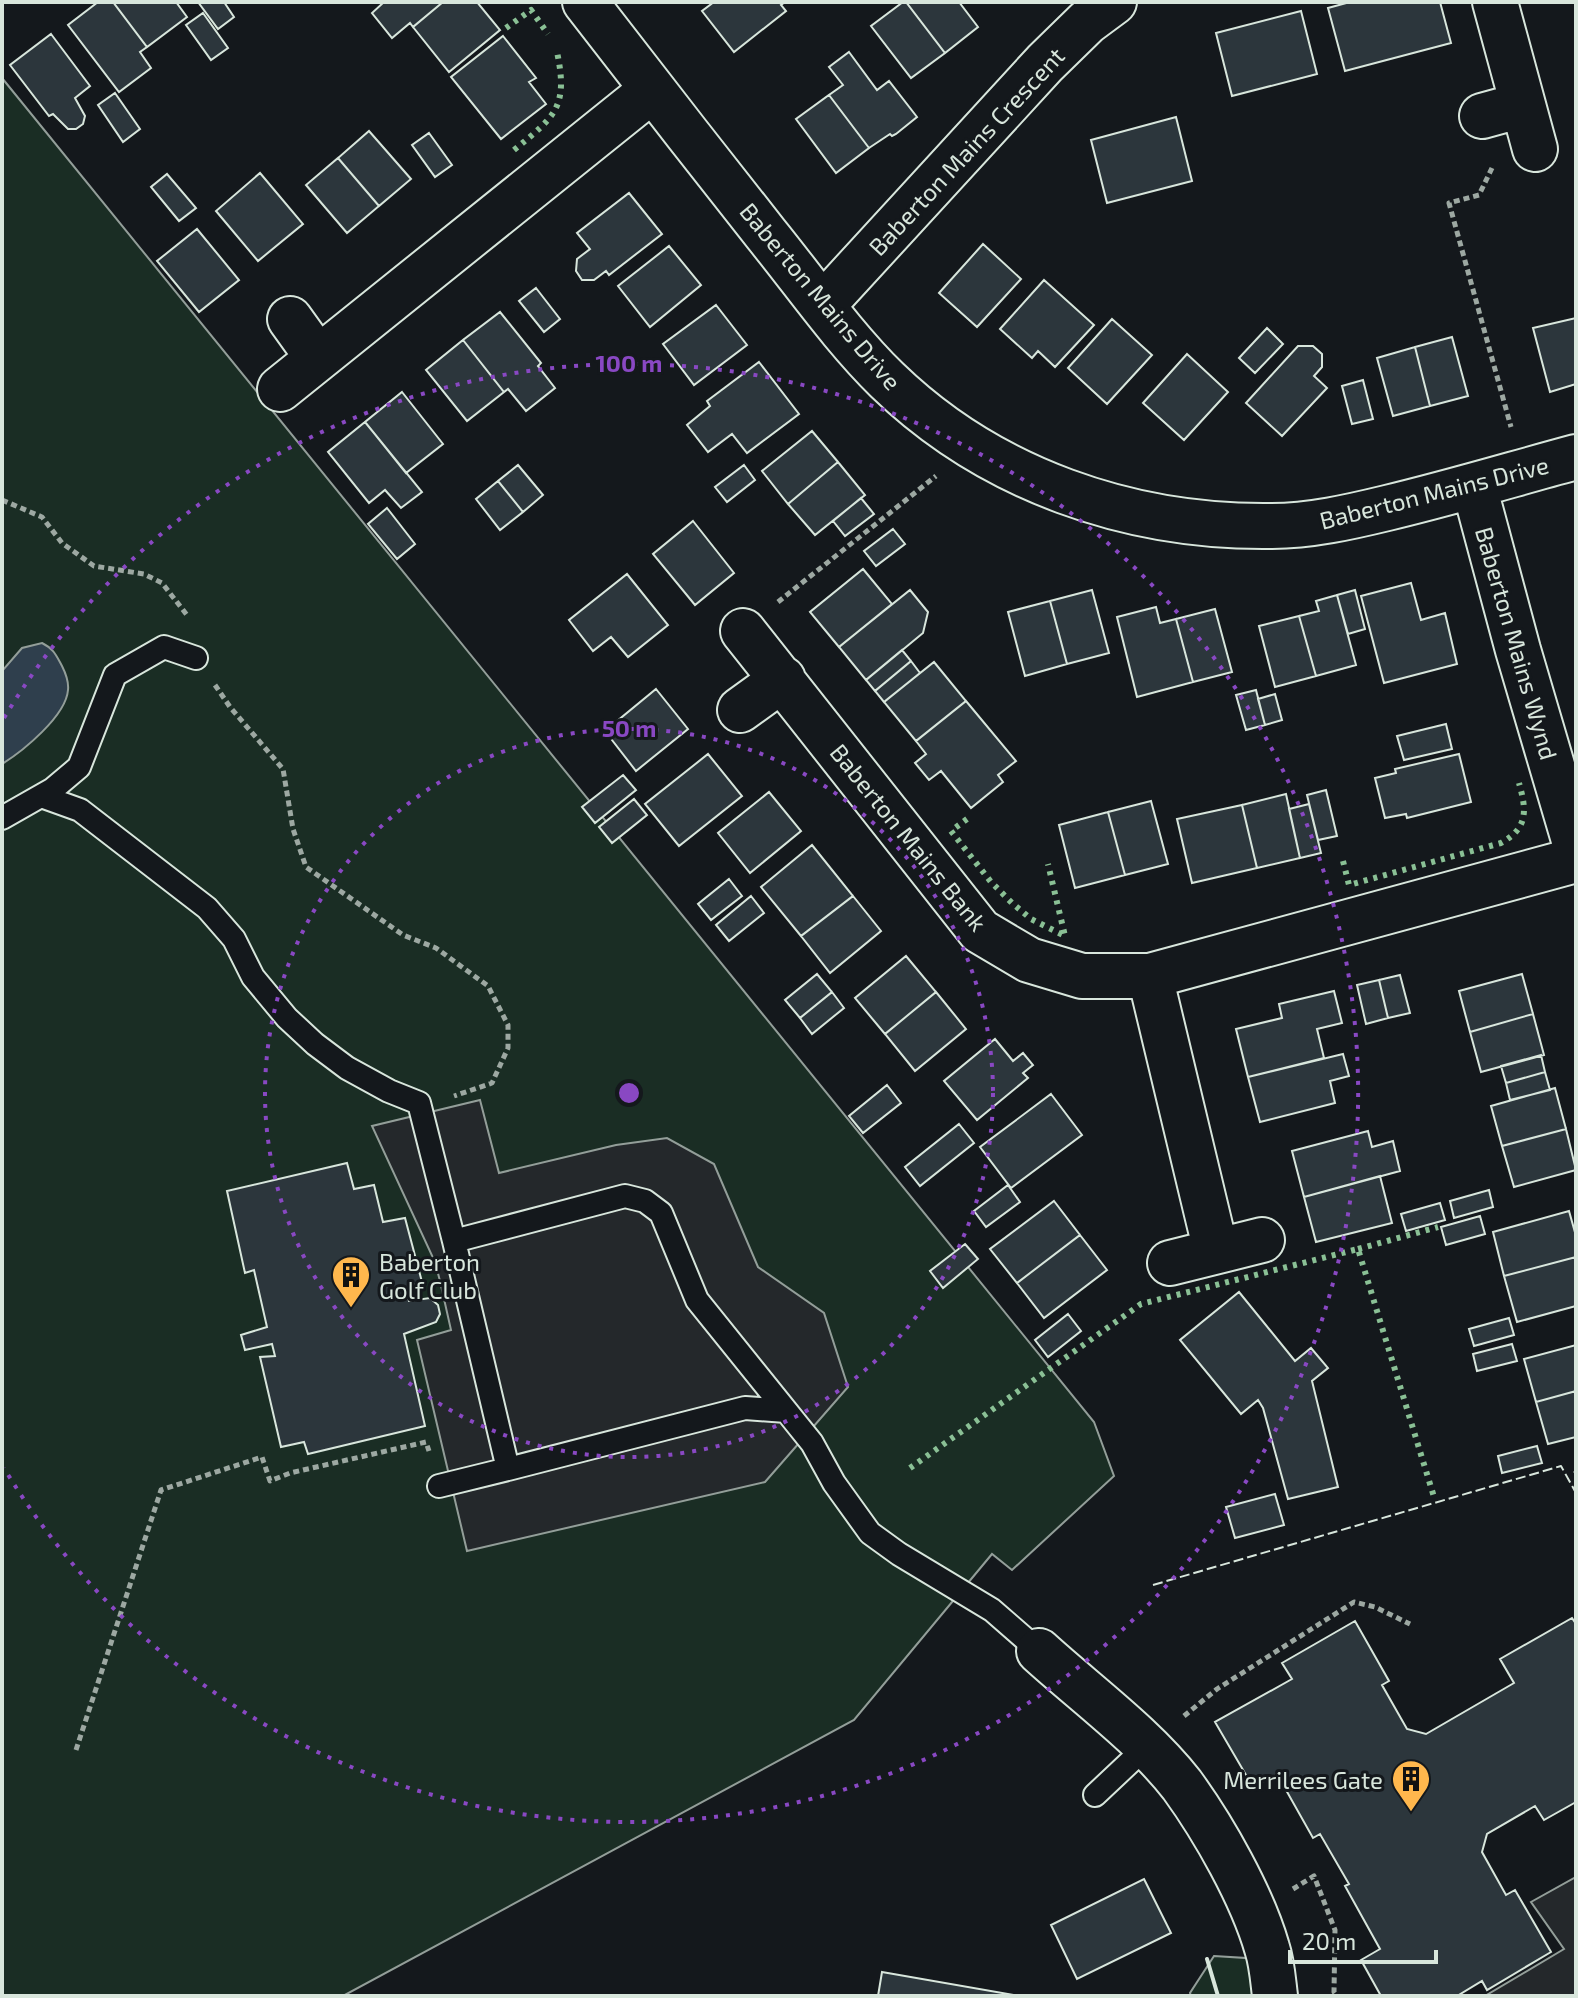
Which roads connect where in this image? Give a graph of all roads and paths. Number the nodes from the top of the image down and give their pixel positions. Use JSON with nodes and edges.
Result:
{"nodes":[{"id":1,"x":585,"y":2,"type":"edge"},
{"id":2,"x":1114,"y":2,"type":"edge"},
{"id":3,"x":1495,"y":2,"type":"edge"},
{"id":4,"x":652,"y":90,"type":"junction"},
{"id":5,"x":1502,"y":110,"type":"junction"},
{"id":6,"x":1535,"y":149,"type":"dead end"},
{"id":7,"x":823,"y":305,"type":"junction"},
{"id":8,"x":290,"y":319,"type":"dead end"},
{"id":9,"x":318,"y":358,"type":"junction"},
{"id":10,"x":280,"y":389,"type":"dead end"},
{"id":11,"x":971,"y":448,"type":"junction"},
{"id":12,"x":1576,"y":457,"type":"edge"},
{"id":13,"x":1523,"y":471,"type":"junction"},
{"id":14,"x":1474,"y":486,"type":"junction"},
{"id":15,"x":2,"y":500,"type":"edge"},
{"id":16,"x":743,"y":631,"type":"joint"},
{"id":17,"x":196,"y":658,"type":"junction"},
{"id":18,"x":783,"y":679,"type":"junction"},
{"id":19,"x":740,"y":710,"type":"dead end"},
{"id":20,"x":79,"y":767,"type":"junction"},
{"id":21,"x":41,"y":796,"type":"junction"},
{"id":22,"x":80,"y":810,"type":"junction"},
{"id":23,"x":2,"y":818,"type":"edge"},
{"id":24,"x":1576,"y":847,"type":"edge"},
{"id":25,"x":1576,"y":860,"type":"edge"},
{"id":26,"x":1150,"y":976,"type":"junction"},
{"id":27,"x":419,"y":1103,"type":"junction"},
{"id":28,"x":1262,"y":1240,"type":"dead end"},
{"id":29,"x":454,"y":1241,"type":"junction"},
{"id":30,"x":1216,"y":1251,"type":"junction"},
{"id":31,"x":1170,"y":1263,"type":"dead end"},
{"id":32,"x":786,"y":1411,"type":"junction"},
{"id":33,"x":508,"y":1469,"type":"junction"},
{"id":34,"x":439,"y":1486,"type":"joint"},
{"id":35,"x":1410,"y":1624,"type":"dead end"},
{"id":36,"x":1039,"y":1651,"type":"joint"},
{"id":37,"x":1146,"y":1747,"type":"junction"},
{"id":38,"x":76,"y":1750,"type":"dead end"},
{"id":39,"x":1095,"y":1795,"type":"dead end"},
{"id":40,"x":1314,"y":1876,"type":"dead end"},
{"id":41,"x":1275,"y":1996,"type":"edge"},
{"id":42,"x":1337,"y":1996,"type":"edge"}],
"edges":[{"from":1,"to":4,"type":"street","name":"Baberton Mains Drive"},
{"from":2,"to":7,"type":"street","name":"Baberton Mains Crescent"},
{"from":3,"to":5,"type":"street"},
{"from":4,"to":7,"type":"street","name":"Baberton Mains Drive"},
{"from":4,"to":9,"type":"street"},
{"from":5,"to":6,"type":"street"},
{"from":5,"to":13,"type":"path"},
{"from":7,"to":11,"type":"street","name":"Baberton Mains Drive"},
{"from":8,"to":9,"type":"street"},
{"from":9,"to":10,"type":"street"},
{"from":11,"to":14,"type":"street","name":"Baberton Mains Drive"},
{"from":11,"to":16,"type":"path"},
{"from":12,"to":13,"type":"street","name":"Baberton Mains Drive"},
{"from":13,"to":14,"type":"street","name":"Baberton Mains Drive"},
{"from":14,"to":24,"type":"street","name":"Baberton Mains Wynd"},
{"from":15,"to":17,"type":"path"},
{"from":16,"to":18,"type":"street","name":"Baberton Mains Bank"},
{"from":17,"to":20,"type":"lane"},
{"from":17,"to":27,"type":"path"},
{"from":18,"to":19,"type":"street"},
{"from":18,"to":26,"type":"street","name":"Baberton Mains Bank"},
{"from":20,"to":21,"type":"lane"},
{"from":20,"to":22,"type":"lane"},
{"from":21,"to":22,"type":"lane"},
{"from":21,"to":23,"type":"lane"},
{"from":22,"to":27,"type":"lane"},
{"from":25,"to":26,"type":"street","name":"Baberton Mains Bank"},
{"from":26,"to":30,"type":"street"},
{"from":27,"to":29,"type":"lane"},
{"from":28,"to":30,"type":"street"},
{"from":29,"to":32,"type":"lane"},
{"from":29,"to":33,"type":"lane"},
{"from":30,"to":31,"type":"street"},
{"from":32,"to":33,"type":"lane"},
{"from":32,"to":36,"type":"lane"},
{"from":33,"to":34,"type":"lane"},
{"from":34,"to":38,"type":"path"},
{"from":35,"to":37,"type":"path"},
{"from":36,"to":37,"type":"street"},
{"from":37,"to":39,"type":"lane"},
{"from":37,"to":41,"type":"street"},
{"from":40,"to":42,"type":"path"}]}
